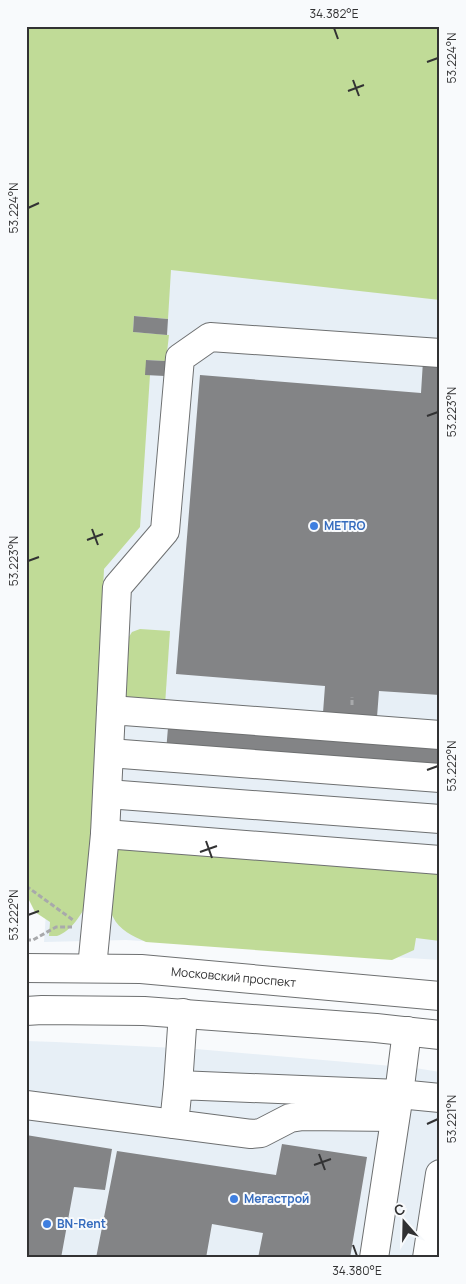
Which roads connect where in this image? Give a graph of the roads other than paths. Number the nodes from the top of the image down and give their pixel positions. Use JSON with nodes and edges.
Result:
{"nodes":[{"id":1,"x":440,"y":353,"type":"edge"},
{"id":2,"x":111,"y":710,"type":"junction"},
{"id":3,"x":440,"y":735,"type":"edge"},
{"id":4,"x":109,"y":753,"type":"junction"},
{"id":5,"x":440,"y":778,"type":"edge"},
{"id":6,"x":107,"y":794,"type":"junction"},
{"id":7,"x":440,"y":819,"type":"edge"},
{"id":8,"x":105,"y":834,"type":"junction"},
{"id":9,"x":440,"y":860,"type":"edge"},
{"id":10,"x":26,"y":968,"type":"edge"},
{"id":11,"x":92,"y":968,"type":"junction"},
{"id":12,"x":440,"y":996,"type":"edge"},
{"id":13,"x":26,"y":1011,"type":"edge"},
{"id":14,"x":183,"y":1014,"type":"junction"},
{"id":15,"x":407,"y":1031,"type":"junction"},
{"id":16,"x":440,"y":1035,"type":"edge"},
{"id":17,"x":178,"y":1086,"type":"junction"},
{"id":18,"x":440,"y":1098,"type":"edge"},
{"id":19,"x":26,"y":1105,"type":"edge"},
{"id":20,"x":397,"y":1105,"type":"junction"},
{"id":21,"x":174,"y":1124,"type":"junction"},
{"id":22,"x":440,"y":1174,"type":"edge"},
{"id":23,"x":374,"y":1258,"type":"edge"},
{"id":24,"x":427,"y":1258,"type":"edge"}],
"edges":[{"from":1,"to":2,"type":"main road"},
{"from":2,"to":3,"type":"main road"},
{"from":2,"to":4,"type":"main road"},
{"from":4,"to":5,"type":"main road"},
{"from":4,"to":6,"type":"main road"},
{"from":6,"to":7,"type":"main road"},
{"from":6,"to":8,"type":"main road"},
{"from":8,"to":9,"type":"main road"},
{"from":8,"to":11,"type":"main road"},
{"from":10,"to":11,"type":"main road","name":"Московский проспект"},
{"from":11,"to":12,"type":"main road","name":"Московский проспект"},
{"from":13,"to":14,"type":"main road"},
{"from":14,"to":15,"type":"main road"},
{"from":14,"to":17,"type":"main road"},
{"from":15,"to":16,"type":"main road"},
{"from":15,"to":20,"type":"main road"},
{"from":17,"to":20,"type":"main road"},
{"from":17,"to":21,"type":"main road"},
{"from":18,"to":20,"type":"main road"},
{"from":19,"to":21,"type":"main road"},
{"from":20,"to":21,"type":"main road"},
{"from":20,"to":23,"type":"main road"},
{"from":22,"to":24,"type":"main road"}]}
